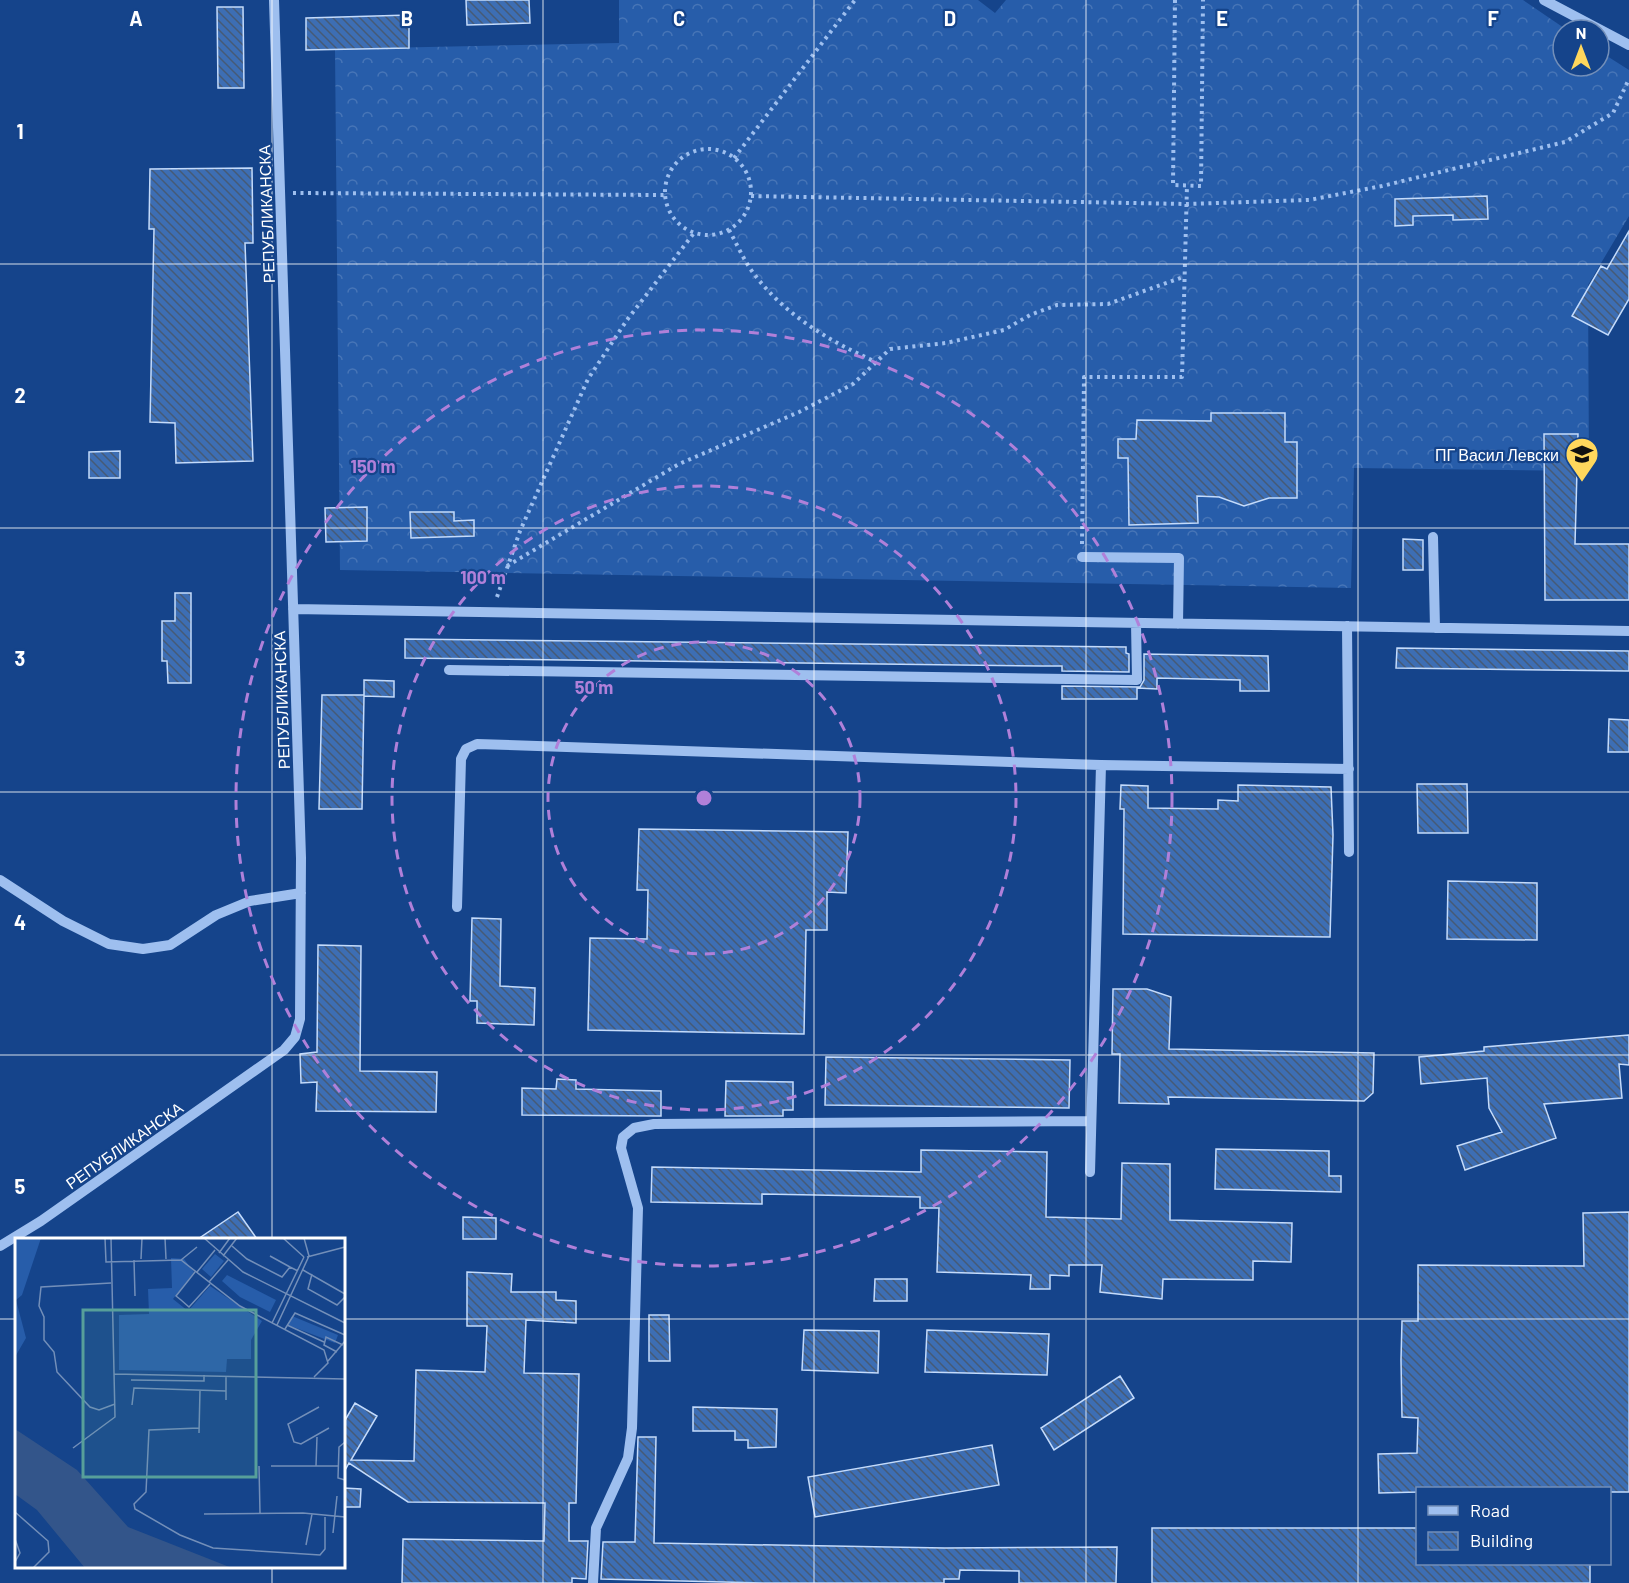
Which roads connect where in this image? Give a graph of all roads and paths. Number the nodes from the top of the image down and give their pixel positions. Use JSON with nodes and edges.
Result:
{"nodes":[{"id":1,"x":274,"y":0,"type":"edge"},
{"id":2,"x":855,"y":0,"type":"edge"},
{"id":3,"x":1175,"y":0,"type":"edge"},
{"id":4,"x":1203,"y":0,"type":"edge"},
{"id":5,"x":1544,"y":0,"type":"edge"},
{"id":6,"x":1629,"y":45,"type":"edge"},
{"id":7,"x":1629,"y":79,"type":"edge"},
{"id":8,"x":734,"y":158,"type":"junction"},
{"id":9,"x":1186,"y":185,"type":"junction"},
{"id":10,"x":281,"y":193,"type":"junction"},
{"id":11,"x":664,"y":195,"type":"junction"},
{"id":12,"x":751,"y":196,"type":"junction"},
{"id":13,"x":1185,"y":204,"type":"junction"},
{"id":14,"x":729,"y":230,"type":"junction"},
{"id":15,"x":694,"y":233,"type":"junction"},
{"id":16,"x":1183,"y":277,"type":"junction"},
{"id":17,"x":876,"y":362,"type":"junction"},
{"id":18,"x":1433,"y":537,"type":"dead end"},
{"id":19,"x":1082,"y":557,"type":"joint"},
{"id":20,"x":507,"y":566,"type":"junction"},
{"id":21,"x":293,"y":609,"type":"junction"},
{"id":22,"x":492,"y":612,"type":"junction"},
{"id":23,"x":1136,"y":623,"type":"junction"},
{"id":24,"x":1179,"y":624,"type":"junction"},
{"id":25,"x":1347,"y":626,"type":"junction"},
{"id":26,"x":1435,"y":628,"type":"junction"},
{"id":27,"x":1629,"y":631,"type":"edge"},
{"id":28,"x":449,"y":670,"type":"dead end"},
{"id":29,"x":1101,"y":765,"type":"junction"},
{"id":30,"x":1349,"y":769,"type":"junction"},
{"id":31,"x":1349,"y":852,"type":"dead end"},
{"id":32,"x":0,"y":880,"type":"edge"},
{"id":33,"x":301,"y":893,"type":"junction"},
{"id":34,"x":457,"y":907,"type":"dead end"},
{"id":35,"x":1091,"y":1121,"type":"junction"},
{"id":36,"x":1089,"y":1173,"type":"dead end"},
{"id":37,"x":0,"y":1246,"type":"edge"},
{"id":38,"x":593,"y":1583,"type":"edge"}],
"edges":[{"from":1,"to":10,"type":"street","name":"РЕПУБЛИКАНСКА"},
{"from":2,"to":8,"type":"path"},
{"from":3,"to":9,"type":"path"},
{"from":4,"to":9,"type":"path"},
{"from":5,"to":6,"type":"street"},
{"from":7,"to":13,"type":"path"},
{"from":8,"to":11,"type":"path"},
{"from":8,"to":12,"type":"path"},
{"from":9,"to":13,"type":"path"},
{"from":10,"to":11,"type":"path"},
{"from":10,"to":21,"type":"street","name":"РЕПУБЛИКАНСКА"},
{"from":11,"to":15,"type":"path"},
{"from":12,"to":13,"type":"path"},
{"from":12,"to":14,"type":"path"},
{"from":13,"to":16,"type":"path"},
{"from":14,"to":15,"type":"path"},
{"from":14,"to":17,"type":"path"},
{"from":15,"to":20,"type":"path"},
{"from":16,"to":17,"type":"path"},
{"from":16,"to":19,"type":"path"},
{"from":17,"to":20,"type":"path"},
{"from":18,"to":26,"type":"street"},
{"from":19,"to":24,"type":"street"},
{"from":20,"to":22,"type":"path"},
{"from":21,"to":22,"type":"street"},
{"from":21,"to":33,"type":"street","name":"РЕПУБЛИКАНСКА"},
{"from":22,"to":23,"type":"street"},
{"from":23,"to":24,"type":"street"},
{"from":23,"to":28,"type":"street"},
{"from":24,"to":25,"type":"street"},
{"from":25,"to":26,"type":"street"},
{"from":25,"to":30,"type":"street"},
{"from":26,"to":27,"type":"street"},
{"from":29,"to":30,"type":"street"},
{"from":29,"to":34,"type":"street"},
{"from":29,"to":35,"type":"street"},
{"from":30,"to":31,"type":"street"},
{"from":32,"to":33,"type":"street"},
{"from":33,"to":37,"type":"street","name":"РЕПУБЛИКАНСКА"},
{"from":35,"to":36,"type":"street"},
{"from":35,"to":38,"type":"street"}]}
